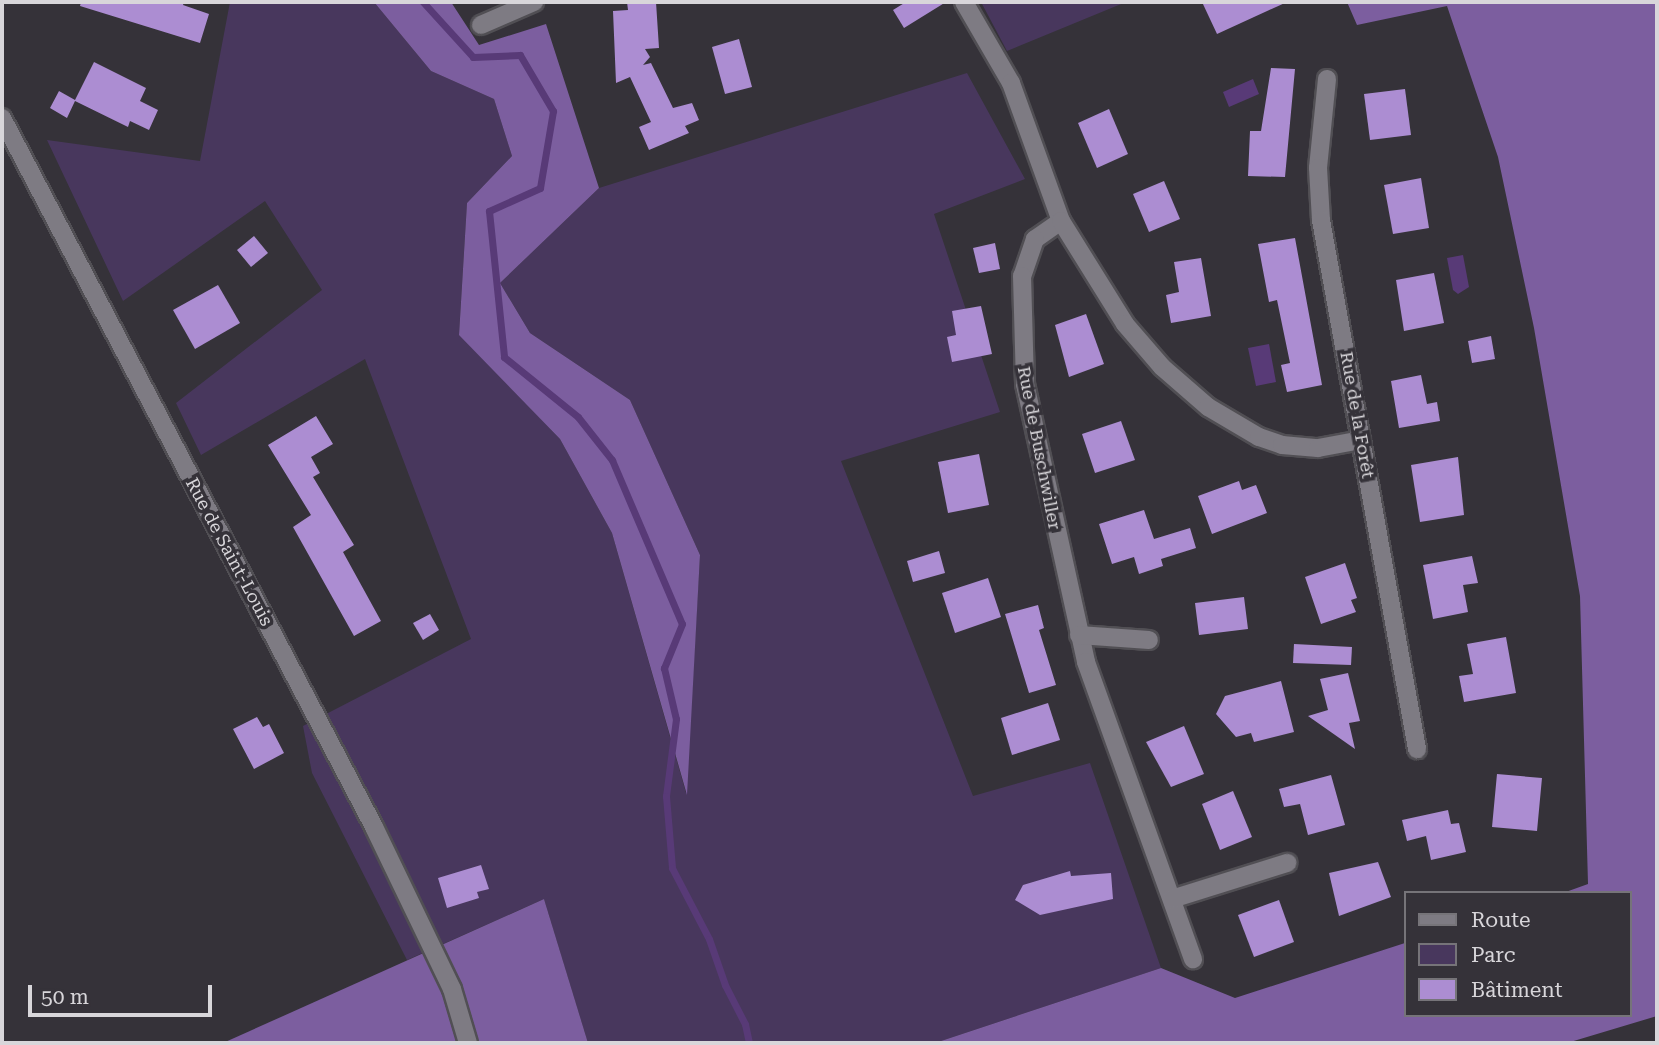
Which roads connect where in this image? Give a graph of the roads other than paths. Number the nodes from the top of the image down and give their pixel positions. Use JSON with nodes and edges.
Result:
{"nodes":[{"id":1,"x":534,"y":2,"type":"edge"},
{"id":2,"x":964,"y":2,"type":"edge"},
{"id":3,"x":481,"y":25,"type":"dead end"},
{"id":4,"x":1327,"y":79,"type":"dead end"},
{"id":5,"x":2,"y":118,"type":"edge"},
{"id":6,"x":1061,"y":221,"type":"junction"},
{"id":7,"x":1362,"y":440,"type":"junction"},
{"id":8,"x":1079,"y":635,"type":"junction"},
{"id":9,"x":1149,"y":640,"type":"dead end"},
{"id":10,"x":1417,"y":749,"type":"dead end"},
{"id":11,"x":1287,"y":863,"type":"dead end"},
{"id":12,"x":1172,"y":899,"type":"junction"},
{"id":13,"x":1193,"y":959,"type":"dead end"},
{"id":14,"x":468,"y":1043,"type":"edge"}],
"edges":[{"from":1,"to":3,"type":"street"},
{"from":2,"to":6,"type":"street"},
{"from":4,"to":7,"type":"street","name":"Rue de la Forêt"},
{"from":5,"to":14,"type":"street","name":"Rue de Saint-Louis"},
{"from":6,"to":7,"type":"street"},
{"from":6,"to":8,"type":"street","name":"Rue de Buschwiller"},
{"from":7,"to":10,"type":"street","name":"Rue de la Forêt"},
{"from":8,"to":9,"type":"street"},
{"from":8,"to":12,"type":"street","name":"Rue de Buschwiller"},
{"from":11,"to":12,"type":"street"},
{"from":12,"to":13,"type":"street","name":"Rue de Buschwiller"}]}
